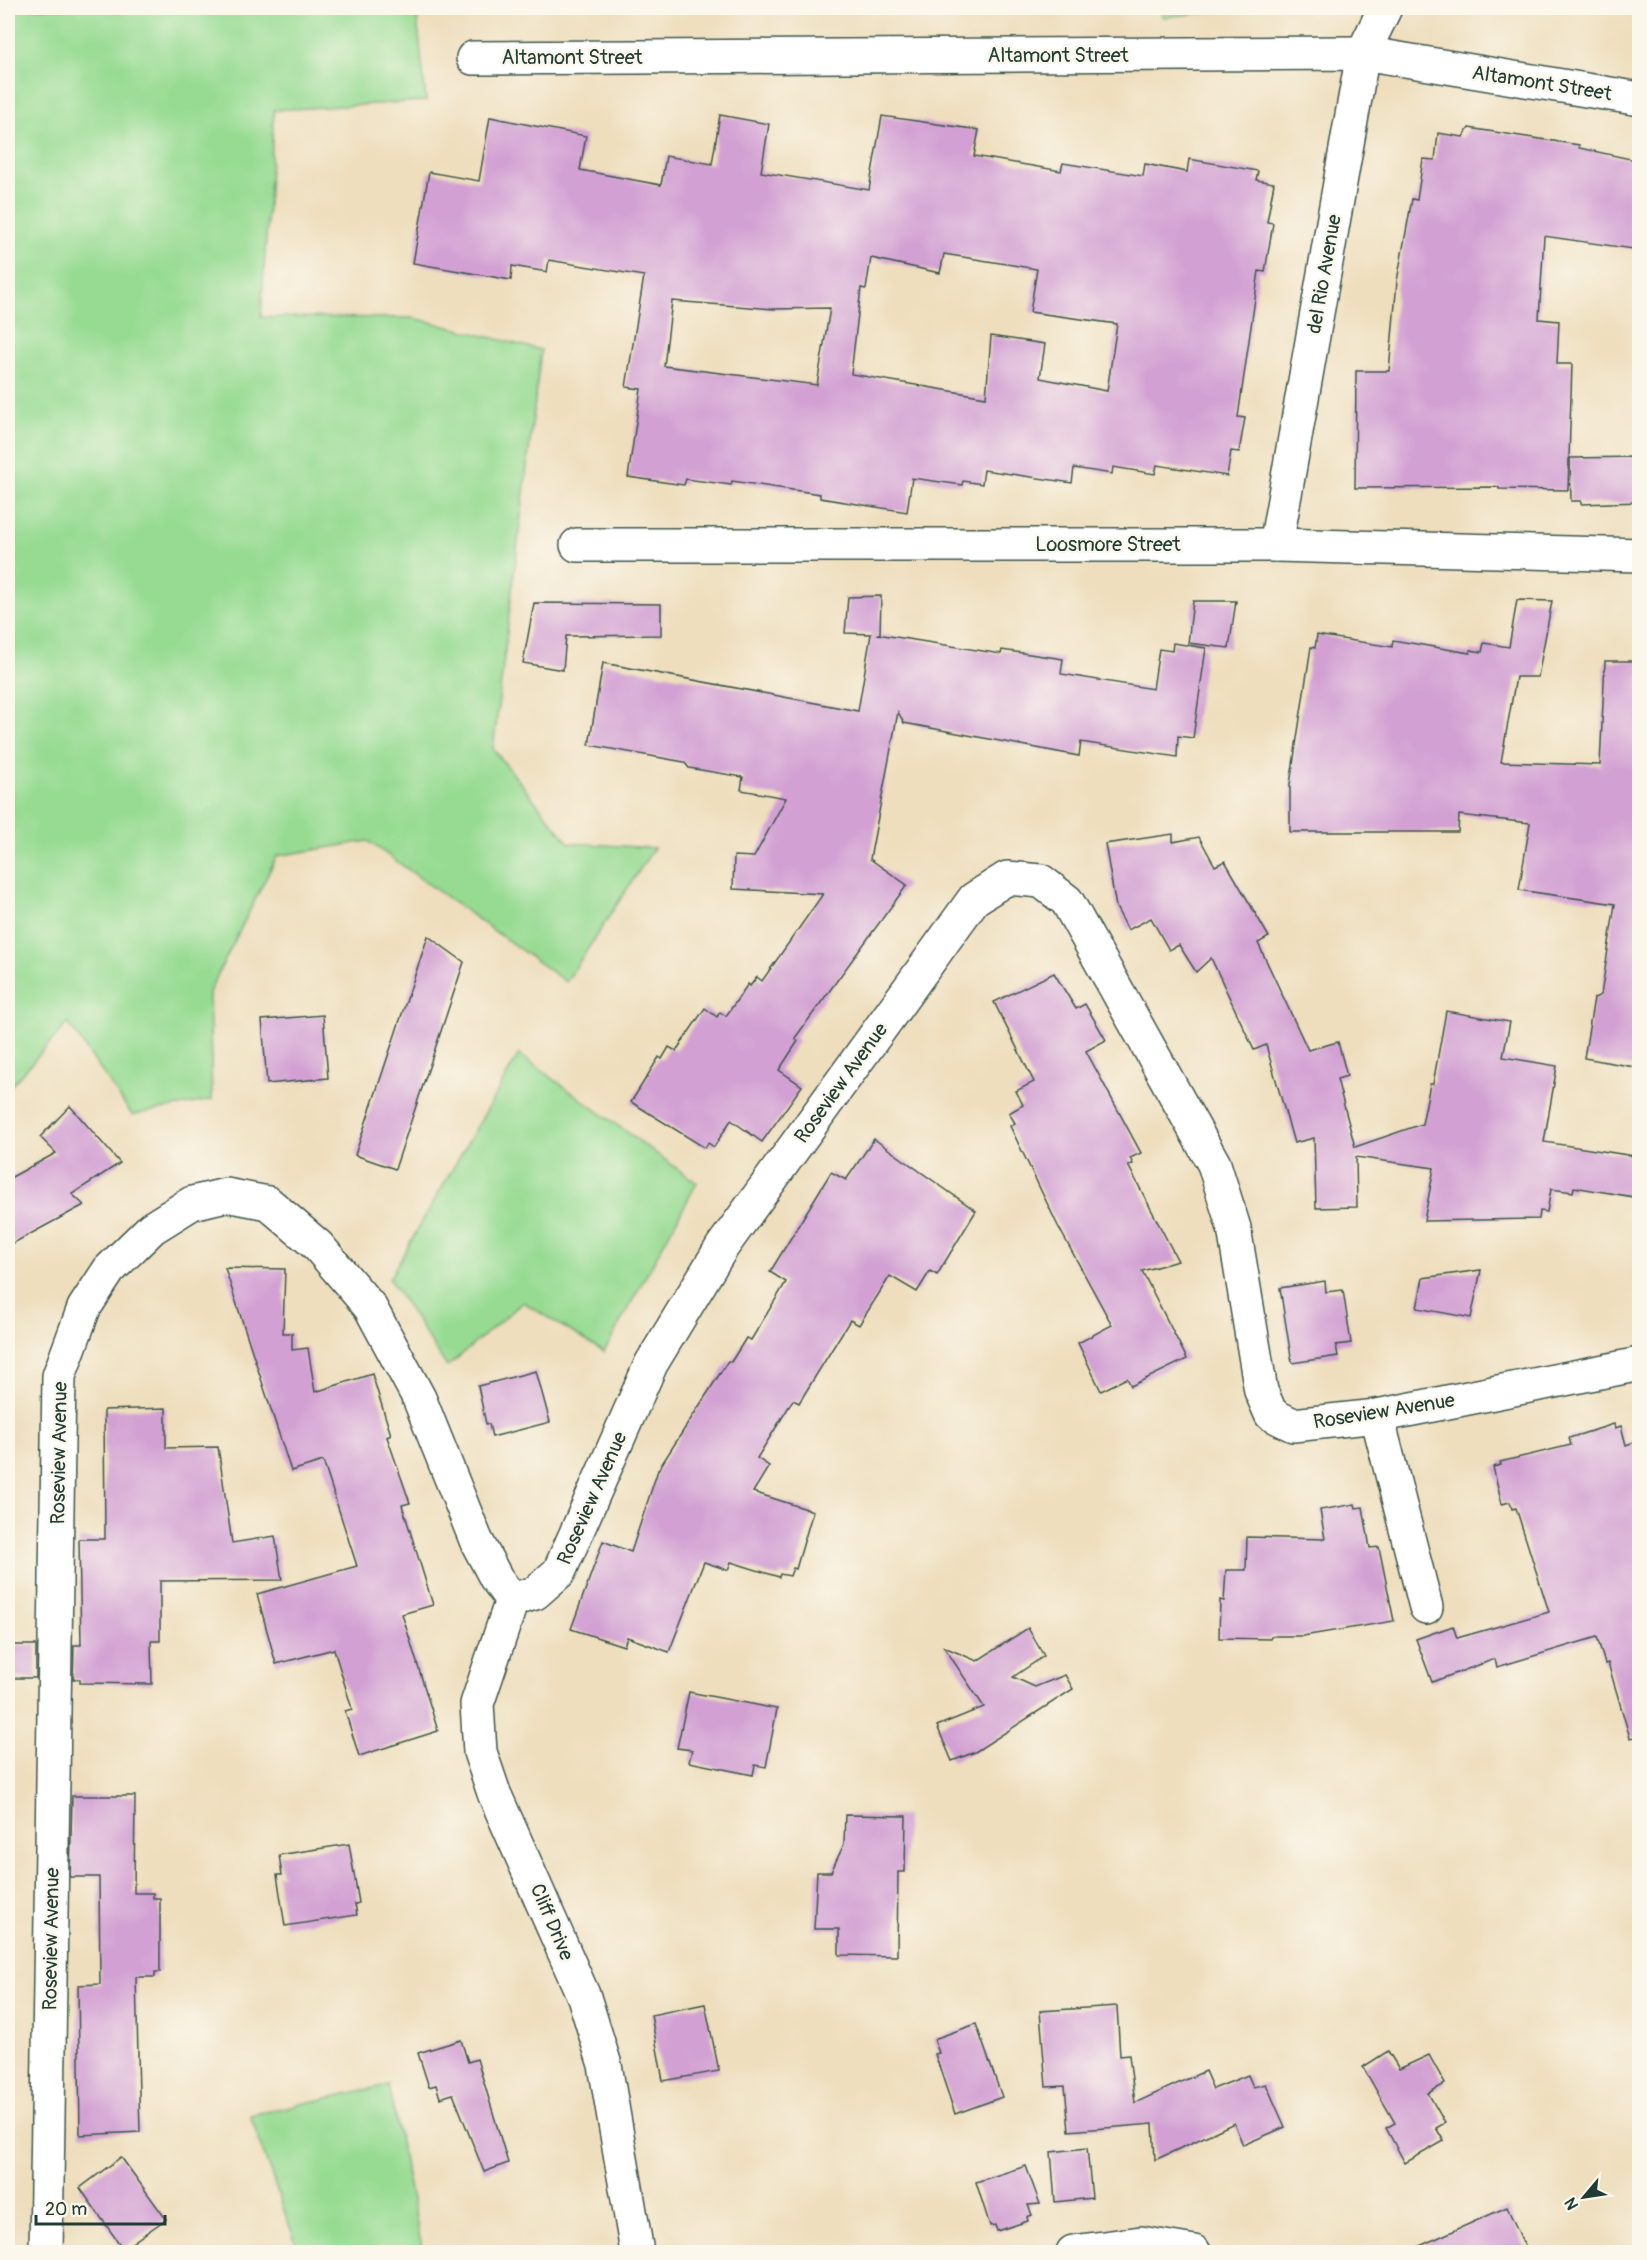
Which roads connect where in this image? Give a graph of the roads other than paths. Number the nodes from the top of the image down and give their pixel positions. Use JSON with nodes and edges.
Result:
{"nodes":[{"id":1,"x":1385,"y":8,"type":"edge"},
{"id":2,"x":1363,"y":53,"type":"junction"},
{"id":3,"x":473,"y":58,"type":"dead end"},
{"id":4,"x":1640,"y":99,"type":"edge"},
{"id":5,"x":577,"y":545,"type":"dead end"},
{"id":6,"x":1276,"y":545,"type":"junction"},
{"id":7,"x":1640,"y":555,"type":"edge"},
{"id":8,"x":1640,"y":1364,"type":"edge"},
{"id":9,"x":1377,"y":1416,"type":"junction"},
{"id":10,"x":512,"y":1600,"type":"junction"},
{"id":11,"x":1426,"y":1607,"type":"dead end"},
{"id":12,"x":46,"y":2253,"type":"edge"},
{"id":13,"x":637,"y":2253,"type":"edge"},
{"id":14,"x":1073,"y":2253,"type":"edge"},
{"id":15,"x":1194,"y":2253,"type":"edge"}],
"edges":[{"from":1,"to":2,"type":"street","name":"del Rio Avenue"},
{"from":2,"to":3,"type":"street","name":"Altamont Street"},
{"from":2,"to":4,"type":"street","name":"Altamont Street"},
{"from":2,"to":6,"type":"street","name":"del Rio Avenue"},
{"from":5,"to":6,"type":"street","name":"Loosmore Street"},
{"from":6,"to":7,"type":"street","name":"Loosmore Street"},
{"from":8,"to":9,"type":"street","name":"Roseview Avenue"},
{"from":9,"to":10,"type":"street","name":"Roseview Avenue"},
{"from":9,"to":11,"type":"street"},
{"from":10,"to":12,"type":"street","name":"Roseview Avenue"},
{"from":10,"to":13,"type":"street","name":"Cliff Drive"},
{"from":14,"to":15,"type":"street"}]}
